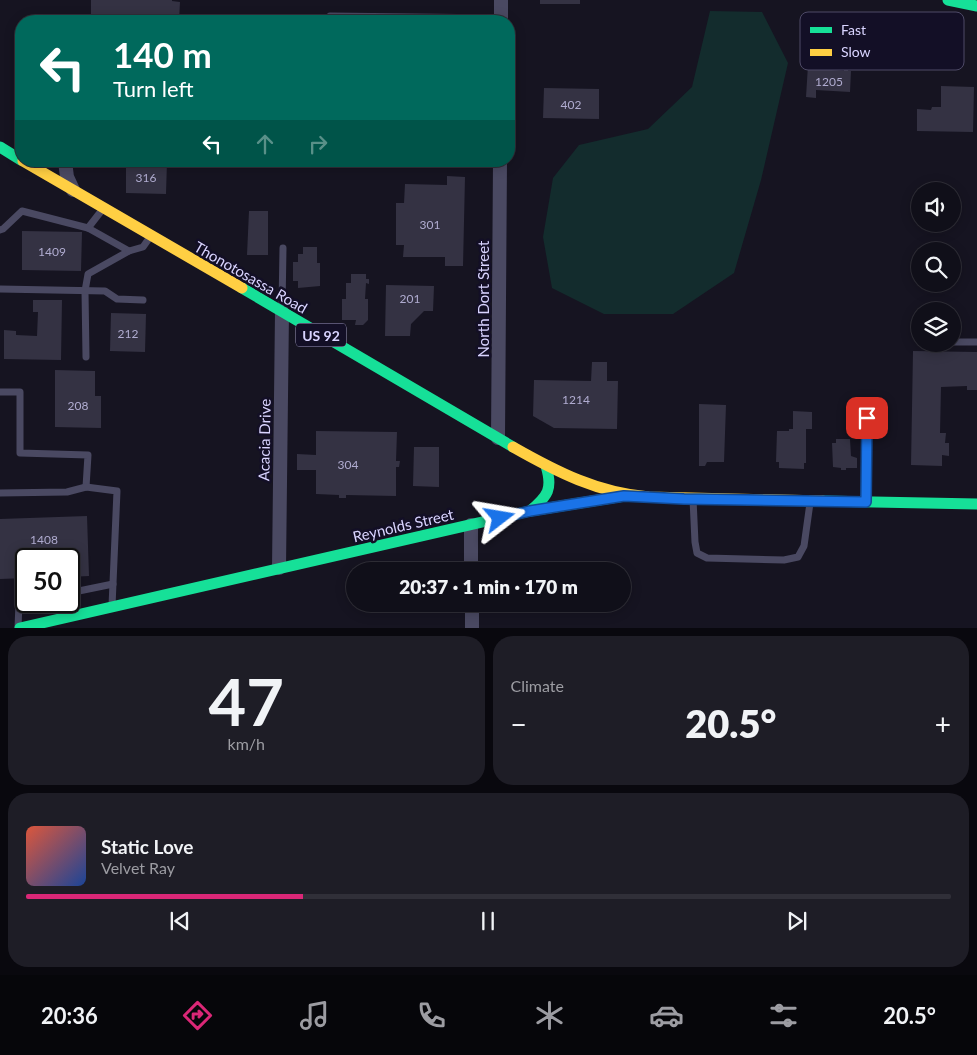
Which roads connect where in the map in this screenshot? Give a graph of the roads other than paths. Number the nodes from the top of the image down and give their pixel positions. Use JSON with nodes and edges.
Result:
{"nodes":[{"id":1,"x":501,"y":0,"type":"edge"},
{"id":2,"x":948,"y":0,"type":"edge"},
{"id":3,"x":977,"y":6,"type":"edge"},
{"id":4,"x":501,"y":15,"type":"edge"},
{"id":5,"x":0,"y":148,"type":"edge"},
{"id":6,"x":15,"y":157,"type":"edge"},
{"id":7,"x":33,"y":167,"type":"edge"},
{"id":8,"x":66,"y":167,"type":"edge"},
{"id":9,"x":500,"y":167,"type":"edge"},
{"id":10,"x":73,"y":190,"type":"junction"},
{"id":11,"x":104,"y":208,"type":"junction"},
{"id":12,"x":88,"y":228,"type":"junction"},
{"id":13,"x":0,"y":230,"type":"edge"},
{"id":14,"x":151,"y":236,"type":"junction"},
{"id":15,"x":284,"y":248,"type":"dead end"},
{"id":16,"x":129,"y":251,"type":"junction"},
{"id":17,"x":0,"y":290,"type":"edge"},
{"id":18,"x":85,"y":291,"type":"junction"},
{"id":19,"x":143,"y":300,"type":"dead end"},
{"id":20,"x":282,"y":312,"type":"junction"},
{"id":21,"x":961,"y":342,"type":"edge"},
{"id":22,"x":977,"y":342,"type":"edge"},
{"id":23,"x":86,"y":357,"type":"dead end"},
{"id":24,"x":0,"y":392,"type":"edge"},
{"id":25,"x":867,"y":418,"type":"dead end"},
{"id":26,"x":498,"y":438,"type":"junction"},
{"id":27,"x":546,"y":466,"type":"junction"},
{"id":28,"x":86,"y":487,"type":"junction"},
{"id":29,"x":0,"y":493,"type":"edge"},
{"id":30,"x":624,"y":496,"type":"junction"},
{"id":31,"x":693,"y":499,"type":"junction"},
{"id":32,"x":810,"y":501,"type":"junction"},
{"id":33,"x":866,"y":502,"type":"junction"},
{"id":34,"x":977,"y":504,"type":"edge"},
{"id":35,"x":530,"y":511,"type":"junction"},
{"id":36,"x":471,"y":525,"type":"junction"},
{"id":37,"x":471,"y":562,"type":"edge"},
{"id":38,"x":279,"y":568,"type":"junction"},
{"id":39,"x":113,"y":584,"type":"junction"},
{"id":40,"x":80,"y":591,"type":"edge"},
{"id":41,"x":112,"y":606,"type":"junction"},
{"id":42,"x":472,"y":612,"type":"edge"},
{"id":43,"x":20,"y":613,"type":"edge"},
{"id":44,"x":19,"y":628,"type":"edge"},
{"id":45,"x":472,"y":628,"type":"edge"}],
"edges":[{"from":1,"to":4,"type":"street"},
{"from":2,"to":3,"type":"main road"},
{"from":5,"to":6,"type":"main road","name":"Thonotosassa Road","number":"US 92"},
{"from":7,"to":10,"type":"main road","name":"Thonotosassa Road","number":"US 92"},
{"from":8,"to":10,"type":"street"},
{"from":9,"to":26,"type":"street","name":"North Dort Street"},
{"from":10,"to":11,"type":"main road","name":"Thonotosassa Road","number":"US 92"},
{"from":11,"to":12,"type":"lane"},
{"from":11,"to":14,"type":"main road","name":"Thonotosassa Road","number":"US 92"},
{"from":12,"to":13,"type":"lane"},
{"from":12,"to":16,"type":"lane"},
{"from":14,"to":16,"type":"lane"},
{"from":14,"to":20,"type":"main road","name":"Thonotosassa Road","number":"US 92"},
{"from":15,"to":20,"type":"lane"},
{"from":16,"to":18,"type":"lane"},
{"from":17,"to":18,"type":"lane"},
{"from":18,"to":19,"type":"lane"},
{"from":18,"to":23,"type":"lane"},
{"from":20,"to":26,"type":"main road","name":"Thonotosassa Road","number":"US 92"},
{"from":20,"to":38,"type":"street","name":"Acacia Drive"},
{"from":21,"to":22,"type":"lane"},
{"from":24,"to":28,"type":"lane"},
{"from":25,"to":33,"type":"lane"},
{"from":26,"to":27,"type":"main road","name":"Thonotosassa Road","number":"US 92"},
{"from":27,"to":30,"type":"main road","name":"Thonotosassa Road","number":"US 92"},
{"from":27,"to":35,"type":"main road"},
{"from":28,"to":29,"type":"lane"},
{"from":28,"to":39,"type":"lane"},
{"from":30,"to":31,"type":"main road","name":"Reynolds Street","number":"US 92"},
{"from":30,"to":35,"type":"main road","name":"Reynolds Street"},
{"from":31,"to":32,"type":"main road","name":"Reynolds Street","number":"US 92"},
{"from":31,"to":32,"type":"lane"},
{"from":32,"to":33,"type":"main road","name":"Reynolds Street","number":"US 92"},
{"from":33,"to":34,"type":"main road","name":"Reynolds Street","number":"US 92"},
{"from":35,"to":36,"type":"main road","name":"Reynolds Street"},
{"from":36,"to":37,"type":"street"},
{"from":36,"to":38,"type":"main road","name":"Reynolds Street"},
{"from":38,"to":41,"type":"main road","name":"Reynolds Street"},
{"from":39,"to":40,"type":"lane"},
{"from":39,"to":41,"type":"lane"},
{"from":41,"to":44,"type":"main road","name":"Reynolds Street"},
{"from":42,"to":45,"type":"street"},
{"from":43,"to":44,"type":"lane"}]}
